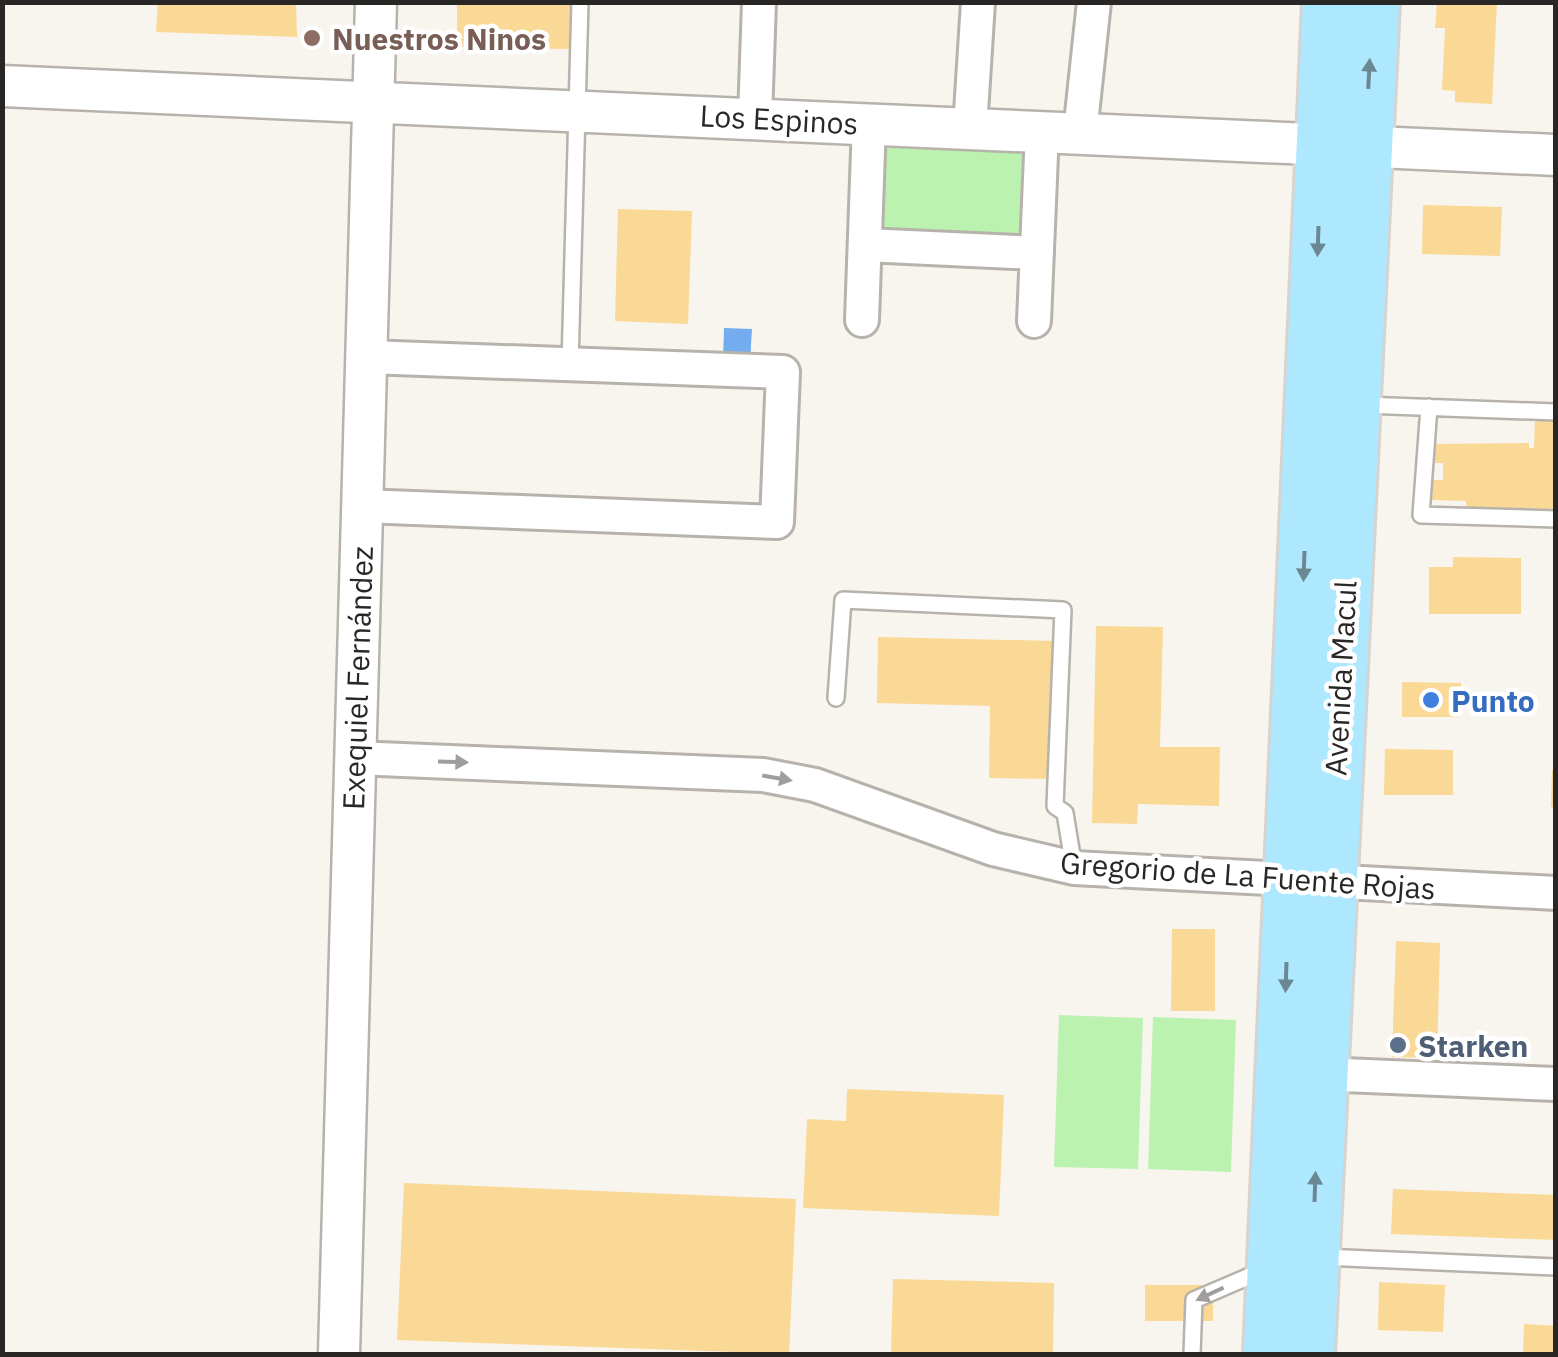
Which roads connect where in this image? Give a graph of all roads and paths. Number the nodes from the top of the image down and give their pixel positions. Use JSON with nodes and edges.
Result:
{"nodes":[{"id":1,"x":376,"y":2,"type":"edge"},
{"id":2,"x":580,"y":2,"type":"edge"},
{"id":3,"x":759,"y":2,"type":"edge"},
{"id":4,"x":978,"y":2,"type":"edge"},
{"id":5,"x":1094,"y":2,"type":"edge"},
{"id":6,"x":1328,"y":2,"type":"edge"},
{"id":7,"x":1372,"y":2,"type":"edge"},
{"id":8,"x":2,"y":86,"type":"edge"},
{"id":9,"x":374,"y":100,"type":"junction"},
{"id":10,"x":577,"y":110,"type":"junction"},
{"id":11,"x":755,"y":118,"type":"junction"},
{"id":12,"x":870,"y":123,"type":"junction"},
{"id":13,"x":970,"y":128,"type":"junction"},
{"id":14,"x":1061,"y":132,"type":"junction"},
{"id":15,"x":1344,"y":145,"type":"junction"},
{"id":16,"x":1556,"y":155,"type":"edge"},
{"id":17,"x":864,"y":245,"type":"junction"},
{"id":18,"x":1037,"y":252,"type":"junction"},
{"id":19,"x":862,"y":320,"type":"dead end"},
{"id":20,"x":1034,"y":321,"type":"dead end"},
{"id":21,"x":366,"y":357,"type":"junction"},
{"id":22,"x":570,"y":364,"type":"junction"},
{"id":23,"x":1354,"y":404,"type":"junction"},
{"id":24,"x":1429,"y":407,"type":"junction"},
{"id":25,"x":1556,"y":412,"type":"edge"},
{"id":26,"x":362,"y":506,"type":"junction"},
{"id":27,"x":1556,"y":519,"type":"edge"},
{"id":28,"x":836,"y":698,"type":"dead end"},
{"id":29,"x":355,"y":758,"type":"junction"},
{"id":30,"x":1074,"y":868,"type":"junction"},
{"id":31,"x":1310,"y":881,"type":"junction"},
{"id":32,"x":1556,"y":893,"type":"edge"},
{"id":33,"x":1320,"y":1074,"type":"junction"},
{"id":34,"x":1556,"y":1084,"type":"edge"},
{"id":35,"x":1293,"y":1261,"type":"junction"},
{"id":36,"x":1556,"y":1267,"type":"edge"},
{"id":37,"x":339,"y":1354,"type":"edge"},
{"id":38,"x":1192,"y":1354,"type":"edge"},
{"id":39,"x":1270,"y":1354,"type":"edge"},
{"id":40,"x":1308,"y":1354,"type":"edge"}],
"edges":[{"from":1,"to":9,"type":"street","name":"Exequiel Fernández"},
{"from":2,"to":10,"type":"lane"},
{"from":3,"to":11,"type":"street"},
{"from":4,"to":13,"type":"street"},
{"from":5,"to":14,"type":"street"},
{"from":6,"to":15,"type":"main road","name":"Avenida Macul"},
{"from":15,"to":7,"type":"main road","name":"Avenida Macul","one_way":true},
{"from":8,"to":9,"type":"street","name":"Los Espinos"},
{"from":9,"to":10,"type":"street","name":"Los Espinos"},
{"from":9,"to":21,"type":"street","name":"Exequiel Fernández"},
{"from":10,"to":11,"type":"street","name":"Los Espinos"},
{"from":10,"to":22,"type":"lane"},
{"from":11,"to":12,"type":"street","name":"Los Espinos"},
{"from":12,"to":13,"type":"street","name":"Los Espinos"},
{"from":12,"to":17,"type":"street"},
{"from":13,"to":14,"type":"street","name":"Los Espinos"},
{"from":14,"to":15,"type":"street","name":"Los Espinos"},
{"from":14,"to":18,"type":"street"},
{"from":15,"to":16,"type":"street","name":"Los Espinos"},
{"from":15,"to":23,"type":"main road","name":"Avenida Macul"},
{"from":15,"to":31,"type":"main road","name":"Avenida Macul","one_way":true},
{"from":17,"to":18,"type":"street"},
{"from":17,"to":19,"type":"street"},
{"from":18,"to":20,"type":"street"},
{"from":21,"to":22,"type":"street"},
{"from":21,"to":26,"type":"street","name":"Exequiel Fernández"},
{"from":22,"to":26,"type":"street"},
{"from":23,"to":24,"type":"lane"},
{"from":23,"to":31,"type":"main road","name":"Avenida Macul"},
{"from":24,"to":25,"type":"lane"},
{"from":24,"to":27,"type":"lane"},
{"from":26,"to":29,"type":"street","name":"Exequiel Fernández"},
{"from":28,"to":30,"type":"lane"},
{"from":29,"to":30,"type":"street","name":"Gregorio de La Fuente Rojas","one_way":true},
{"from":29,"to":37,"type":"street","name":"Exequiel Fernández"},
{"from":30,"to":31,"type":"street","name":"Gregorio de La Fuente Rojas"},
{"from":31,"to":32,"type":"street","name":"Gregorio de La Fuente Rojas"},
{"from":31,"to":33,"type":"main road","name":"Avenida Macul"},
{"from":31,"to":35,"type":"main road","name":"Avenida Macul","one_way":true},
{"from":33,"to":34,"type":"street"},
{"from":35,"to":33,"type":"main road","name":"Avenida Macul","one_way":true},
{"from":35,"to":36,"type":"lane"},
{"from":35,"to":38,"type":"lane","one_way":true},
{"from":35,"to":39,"type":"main road","name":"Avenida Macul"},
{"from":35,"to":40,"type":"main road","name":"Avenida Macul"}]}
